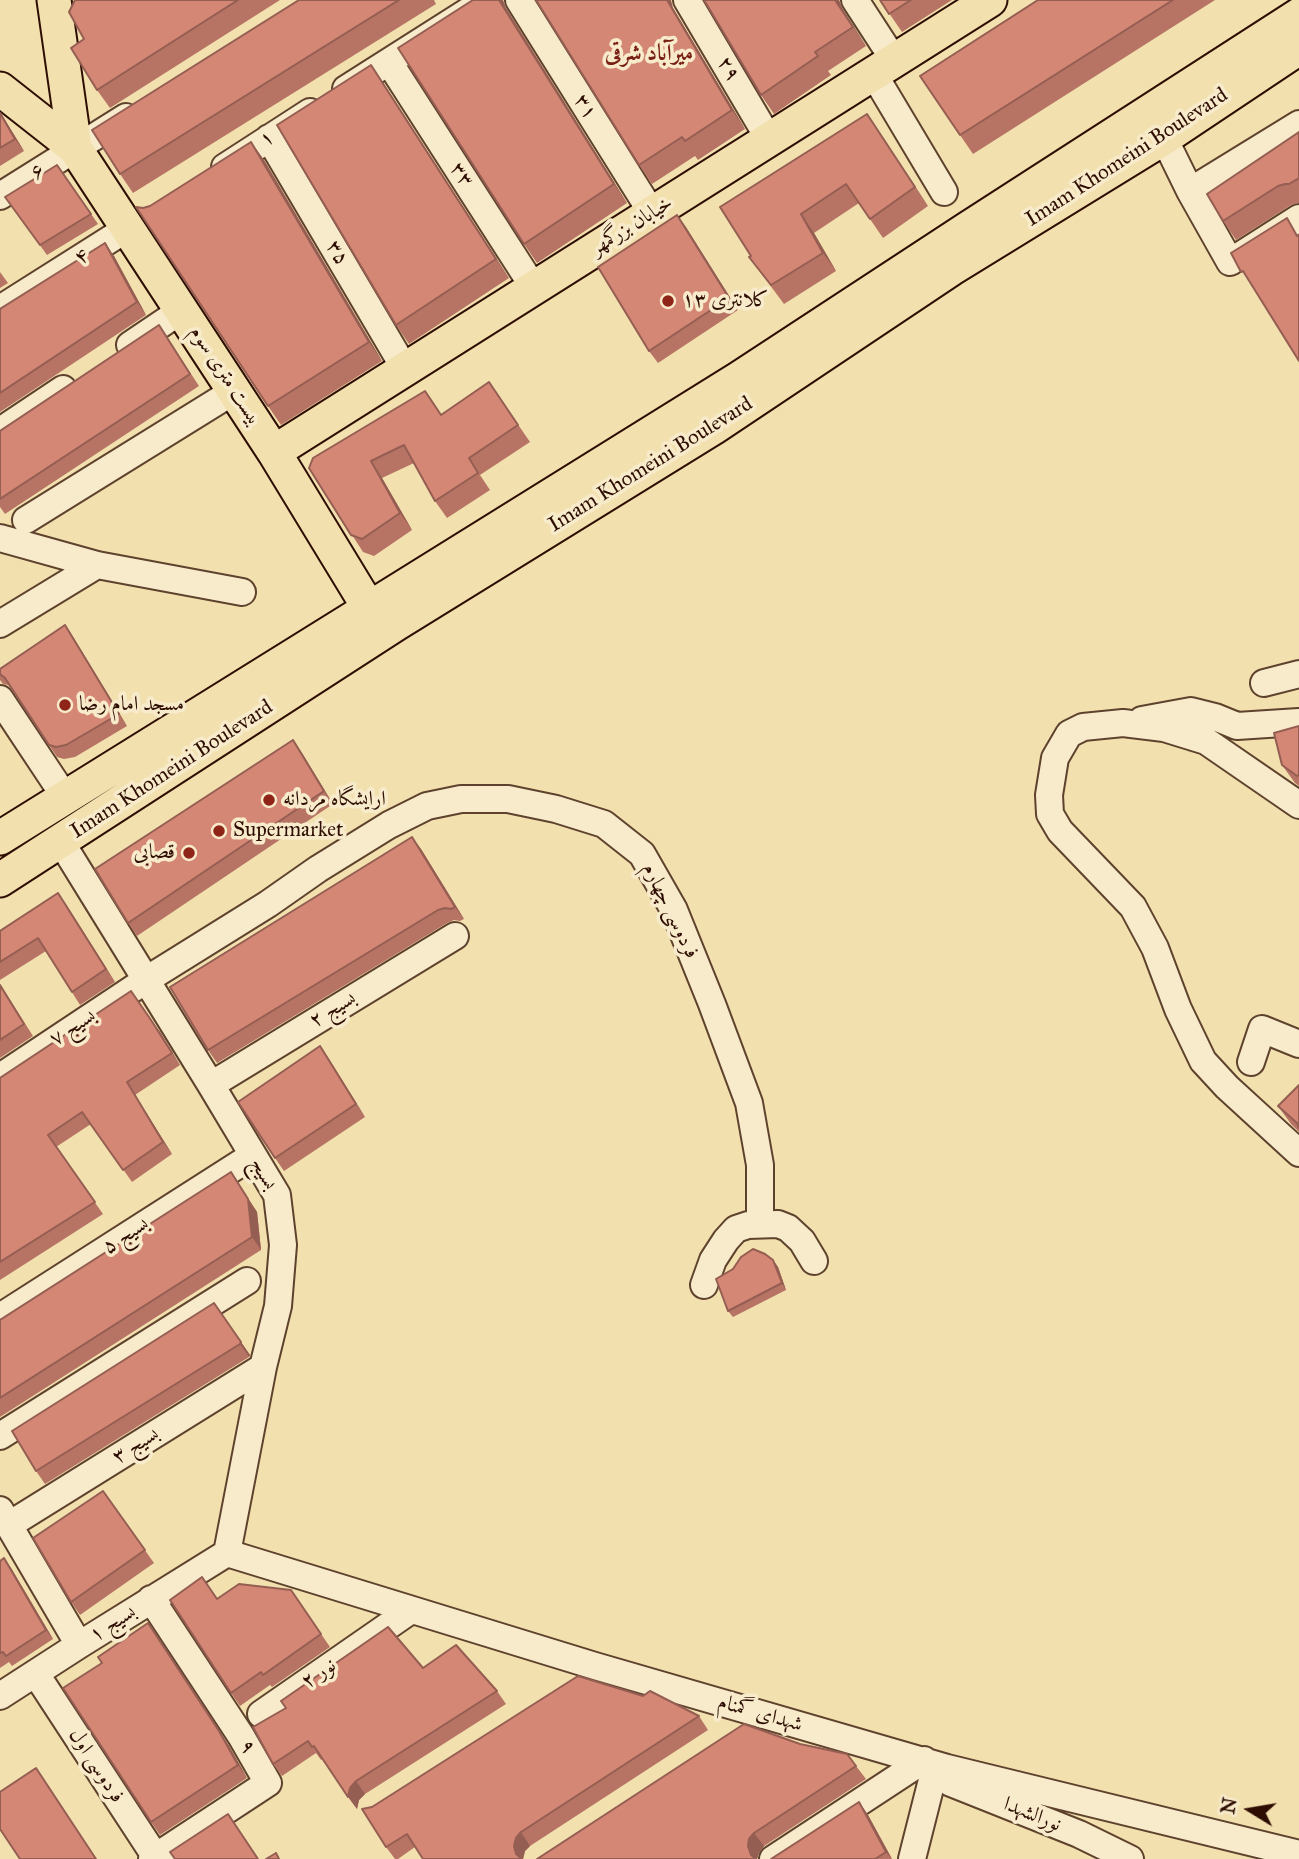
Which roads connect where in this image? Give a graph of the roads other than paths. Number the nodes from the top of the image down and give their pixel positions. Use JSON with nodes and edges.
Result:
{"nodes":[{"id":1,"x":54,"y":0,"type":"edge"},
{"id":2,"x":77,"y":0,"type":"edge"},
{"id":3,"x":486,"y":0,"type":"edge"},
{"id":4,"x":519,"y":0,"type":"edge"},
{"id":5,"x":687,"y":0,"type":"edge"},
{"id":6,"x":855,"y":0,"type":"edge"},
{"id":7,"x":990,"y":0,"type":"edge"},
{"id":8,"x":1299,"y":15,"type":"edge"},
{"id":9,"x":1278,"y":50,"type":"edge"},
{"id":10,"x":63,"y":54,"type":"junction"},
{"id":11,"x":389,"y":62,"type":"junction"},
{"id":12,"x":883,"y":67,"type":"junction"},
{"id":13,"x":1,"y":91,"type":"edge"},
{"id":14,"x":146,"y":104,"type":"edge"},
{"id":15,"x":1299,"y":124,"type":"edge"},
{"id":16,"x":269,"y":138,"type":"junction"},
{"id":17,"x":1164,"y":138,"type":"junction"},
{"id":18,"x":769,"y":139,"type":"junction"},
{"id":19,"x":75,"y":148,"type":"junction"},
{"id":20,"x":201,"y":182,"type":"edge"},
{"id":21,"x":1190,"y":191,"type":"junction"},
{"id":22,"x":944,"y":192,"type":"dead end"},
{"id":23,"x":0,"y":196,"type":"edge"},
{"id":24,"x":652,"y":213,"type":"junction"},
{"id":25,"x":1299,"y":218,"type":"edge"},
{"id":26,"x":128,"y":228,"type":"junction"},
{"id":27,"x":534,"y":288,"type":"junction"},
{"id":28,"x":0,"y":309,"type":"edge"},
{"id":29,"x":182,"y":310,"type":"junction"},
{"id":30,"x":114,"y":356,"type":"edge"},
{"id":31,"x":405,"y":369,"type":"junction"},
{"id":32,"x":79,"y":378,"type":"edge"},
{"id":33,"x":234,"y":391,"type":"junction"},
{"id":34,"x":0,"y":431,"type":"edge"},
{"id":35,"x":274,"y":452,"type":"junction"},
{"id":36,"x":26,"y":520,"type":"dead end"},
{"id":37,"x":0,"y":538,"type":"edge"},
{"id":38,"x":97,"y":565,"type":"junction"},
{"id":39,"x":242,"y":592,"type":"dead end"},
{"id":40,"x":369,"y":608,"type":"junction"},
{"id":41,"x":0,"y":624,"type":"edge"},
{"id":42,"x":1299,"y":674,"type":"edge"},
{"id":43,"x":1264,"y":683,"type":"dead end"},
{"id":44,"x":0,"y":699,"type":"edge"},
{"id":45,"x":1299,"y":722,"type":"edge"},
{"id":46,"x":1123,"y":723,"type":"junction"},
{"id":47,"x":65,"y":797,"type":"junction"},
{"id":48,"x":1299,"y":804,"type":"edge"},
{"id":49,"x":0,"y":838,"type":"edge"},
{"id":50,"x":61,"y":842,"type":"junction"},
{"id":51,"x":0,"y":880,"type":"edge"},
{"id":52,"x":455,"y":936,"type":"dead end"},
{"id":53,"x":146,"y":980,"type":"junction"},
{"id":54,"x":1299,"y":1044,"type":"edge"},
{"id":55,"x":1251,"y":1062,"type":"dead end"},
{"id":56,"x":0,"y":1077,"type":"edge"},
{"id":57,"x":211,"y":1085,"type":"junction"},
{"id":58,"x":1299,"y":1153,"type":"edge"},
{"id":59,"x":252,"y":1156,"type":"junction"},
{"id":60,"x":760,"y":1224,"type":"junction"},
{"id":61,"x":814,"y":1261,"type":"dead end"},
{"id":62,"x":247,"y":1281,"type":"dead end"},
{"id":63,"x":704,"y":1285,"type":"dead end"},
{"id":64,"x":0,"y":1317,"type":"edge"},
{"id":65,"x":263,"y":1367,"type":"junction"},
{"id":66,"x":0,"y":1436,"type":"edge"},
{"id":67,"x":4,"y":1517,"type":"edge"},
{"id":68,"x":227,"y":1553,"type":"junction"},
{"id":69,"x":151,"y":1599,"type":"junction"},
{"id":70,"x":411,"y":1610,"type":"junction"},
{"id":71,"x":79,"y":1645,"type":"junction"},
{"id":72,"x":595,"y":1666,"type":"junction"},
{"id":73,"x":36,"y":1674,"type":"junction"},
{"id":74,"x":572,"y":1681,"type":"edge"},
{"id":75,"x":0,"y":1696,"type":"edge"},
{"id":76,"x":261,"y":1714,"type":"dead end"},
{"id":77,"x":761,"y":1714,"type":"junction"},
{"id":78,"x":738,"y":1729,"type":"edge"},
{"id":79,"x":928,"y":1768,"type":"junction"},
{"id":80,"x":1299,"y":1854,"type":"edge"},
{"id":81,"x":155,"y":1858,"type":"edge"},
{"id":82,"x":773,"y":1859,"type":"edge"},
{"id":83,"x":912,"y":1859,"type":"edge"},
{"id":84,"x":1130,"y":1859,"type":"edge"}],
"edges":[{"from":1,"to":10,"type":"main road","name":"بیست متری سوم"},
{"from":2,"to":10,"type":"main road"},
{"from":3,"to":11,"type":"street","name":"۱"},
{"from":4,"to":24,"type":"street","name":"۳۱"},
{"from":5,"to":18,"type":"street","name":"۲۹"},
{"from":6,"to":12,"type":"street"},
{"from":7,"to":12,"type":"main road","name":"خیابان بزرگمهر"},
{"from":8,"to":9,"type":"main road","name":"Imam Khomeini Boulevard"},
{"from":9,"to":17,"type":"main road","name":"Imam Khomeini Boulevard"},
{"from":9,"to":40,"type":"main road","name":"Imam Khomeini Boulevard"},
{"from":10,"to":19,"type":"main road","name":"بیست متری سوم"},
{"from":11,"to":16,"type":"street","name":"۱"},
{"from":11,"to":27,"type":"street","name":"۳۳"},
{"from":12,"to":18,"type":"main road","name":"خیابان بزرگمهر"},
{"from":12,"to":22,"type":"street"},
{"from":13,"to":19,"type":"main road","name":"بیست متری سوم"},
{"from":14,"to":19,"type":"street","name":"۶"},
{"from":15,"to":21,"type":"street"},
{"from":16,"to":20,"type":"street","name":"۱"},
{"from":16,"to":31,"type":"street","name":"۳۵"},
{"from":17,"to":21,"type":"street"},
{"from":17,"to":50,"type":"main road","name":"Imam Khomeini Boulevard"},
{"from":18,"to":24,"type":"main road","name":"خیابان بزرگمهر"},
{"from":19,"to":23,"type":"street","name":"۶"},
{"from":19,"to":26,"type":"main road","name":"بیست متری سوم"},
{"from":21,"to":25,"type":"street"},
{"from":24,"to":27,"type":"main road","name":"خیابان بزرگمهر"},
{"from":26,"to":28,"type":"street","name":"۴"},
{"from":26,"to":29,"type":"main road","name":"بیست متری سوم"},
{"from":27,"to":31,"type":"main road","name":"خیابان بزرگمهر"},
{"from":29,"to":30,"type":"street"},
{"from":29,"to":33,"type":"main road","name":"بیست متری سوم"},
{"from":31,"to":35,"type":"main road","name":"خیابان بزرگمهر"},
{"from":32,"to":34,"type":"street"},
{"from":33,"to":35,"type":"main road","name":"بیست متری سوم"},
{"from":33,"to":36,"type":"street"},
{"from":35,"to":40,"type":"main road","name":"بیست متری سوم"},
{"from":37,"to":38,"type":"street"},
{"from":38,"to":39,"type":"street"},
{"from":38,"to":41,"type":"street"},
{"from":40,"to":47,"type":"main road","name":"Imam Khomeini Boulevard"},
{"from":42,"to":43,"type":"street"},
{"from":44,"to":47,"type":"street"},
{"from":45,"to":46,"type":"street"},
{"from":46,"to":48,"type":"street"},
{"from":46,"to":58,"type":"street"},
{"from":47,"to":49,"type":"main road","name":"Imam Khomeini Boulevard"},
{"from":50,"to":51,"type":"main road","name":"Imam Khomeini Boulevard"},
{"from":50,"to":53,"type":"street","name":"بسیج"},
{"from":52,"to":57,"type":"street","name":"بسیج ۲"},
{"from":53,"to":56,"type":"street","name":"بسیج ۷"},
{"from":53,"to":57,"type":"street","name":"بسیج"},
{"from":53,"to":60,"type":"street","name":"فردوسی چهارم"},
{"from":54,"to":55,"type":"street"},
{"from":57,"to":59,"type":"street","name":"بسیج"},
{"from":59,"to":64,"type":"street","name":"بسیج ۵"},
{"from":59,"to":65,"type":"street","name":"بسیج"},
{"from":60,"to":61,"type":"street"},
{"from":60,"to":63,"type":"street"},
{"from":62,"to":66,"type":"street"},
{"from":65,"to":67,"type":"street","name":"بسیج ۳"},
{"from":65,"to":68,"type":"street","name":"بسیج"},
{"from":67,"to":71,"type":"street"},
{"from":68,"to":69,"type":"street","name":"بسیج ۱"},
{"from":68,"to":70,"type":"street","name":"شهدای گمنام"},
{"from":69,"to":71,"type":"street","name":"بسیج ۱"},
{"from":69,"to":81,"type":"street","name":"۹"},
{"from":70,"to":72,"type":"street","name":"شهدای گمنام"},
{"from":70,"to":76,"type":"street","name":"نور ۲"},
{"from":71,"to":73,"type":"street","name":"بسیج ۱"},
{"from":72,"to":74,"type":"street"},
{"from":72,"to":77,"type":"street","name":"شهدای گمنام"},
{"from":73,"to":75,"type":"street","name":"بسیج ۱"},
{"from":73,"to":81,"type":"street","name":"فردوسی اول"},
{"from":77,"to":78,"type":"street"},
{"from":77,"to":79,"type":"street","name":"شهدای گمنام"},
{"from":79,"to":80,"type":"street","name":"شهدای گمنام"},
{"from":79,"to":82,"type":"street"},
{"from":79,"to":83,"type":"street"},
{"from":79,"to":84,"type":"street","name":"نورالشهدا"}]}
